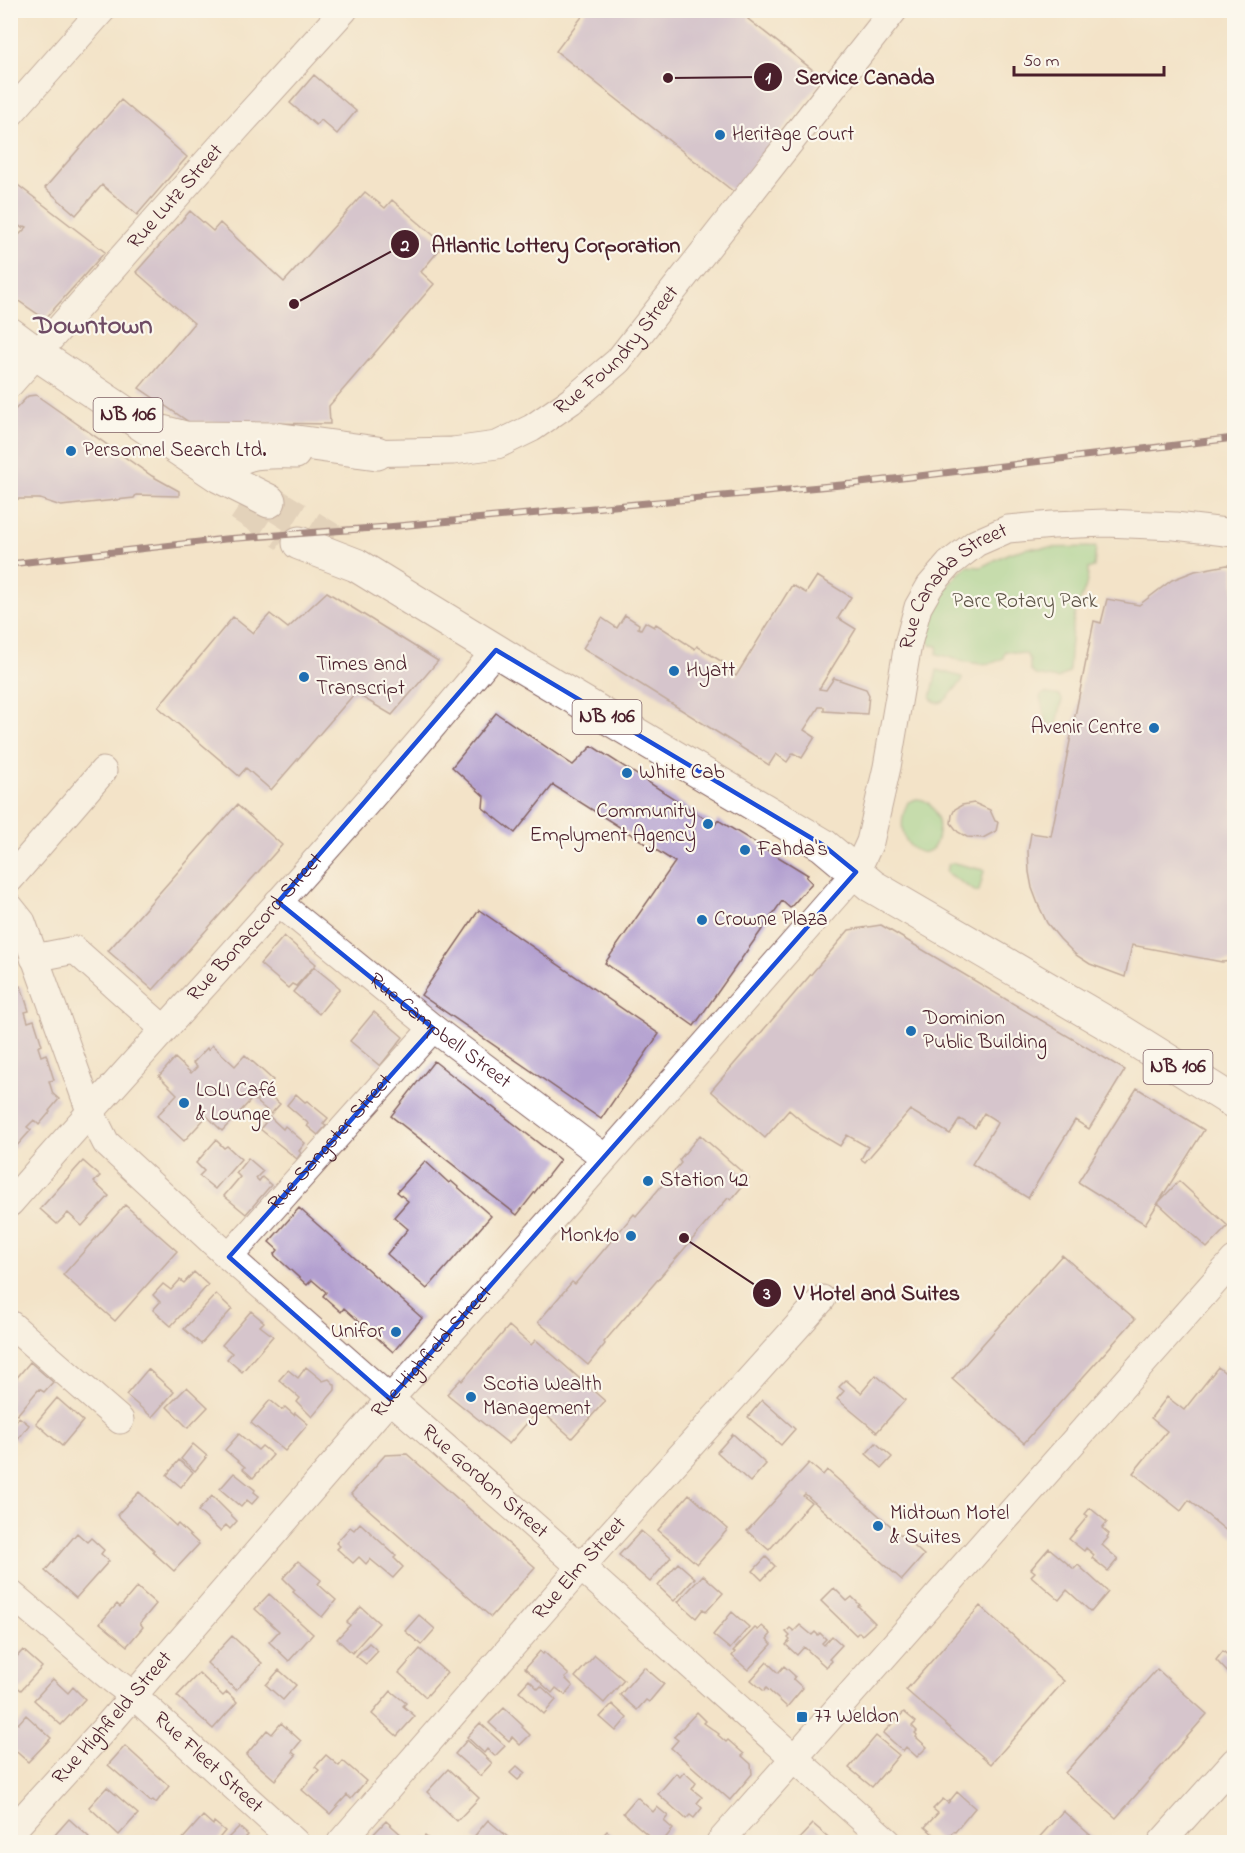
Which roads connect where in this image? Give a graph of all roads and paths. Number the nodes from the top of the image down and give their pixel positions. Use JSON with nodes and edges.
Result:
{"nodes":[{"id":1,"x":102,"y":10,"type":"edge"},
{"id":2,"x":345,"y":10,"type":"edge"},
{"id":3,"x":894,"y":10,"type":"edge"},
{"id":4,"x":10,"y":114,"type":"edge"},
{"id":5,"x":10,"y":334,"type":"edge"},
{"id":6,"x":37,"y":354,"type":"junction"},
{"id":7,"x":10,"y":384,"type":"edge"},
{"id":8,"x":142,"y":424,"type":"junction"},
{"id":9,"x":377,"y":453,"type":"junction"},
{"id":10,"x":219,"y":476,"type":"junction"},
{"id":11,"x":255,"y":503,"type":"tunnel mouth"},
{"id":12,"x":1234,"y":533,"type":"edge"},
{"id":13,"x":332,"y":540,"type":"tunnel mouth"},
{"id":14,"x":299,"y":543,"type":"tunnel mouth"},
{"id":15,"x":356,"y":565,"type":"junction"},
{"id":16,"x":496,"y":650,"type":"junction"},
{"id":17,"x":103,"y":771,"type":"dead end"},
{"id":18,"x":856,"y":872,"type":"junction"},
{"id":19,"x":10,"y":879,"type":"edge"},
{"id":20,"x":278,"y":902,"type":"junction"},
{"id":21,"x":10,"y":906,"type":"edge"},
{"id":22,"x":34,"y":958,"type":"junction"},
{"id":23,"x":433,"y":1028,"type":"junction"},
{"id":24,"x":164,"y":1029,"type":"junction"},
{"id":25,"x":1234,"y":1102,"type":"edge"},
{"id":26,"x":90,"y":1111,"type":"junction"},
{"id":27,"x":604,"y":1157,"type":"junction"},
{"id":28,"x":10,"y":1203,"type":"edge"},
{"id":29,"x":229,"y":1257,"type":"junction"},
{"id":30,"x":1234,"y":1260,"type":"edge"},
{"id":31,"x":822,"y":1299,"type":"dead end"},
{"id":32,"x":10,"y":1324,"type":"edge"},
{"id":33,"x":390,"y":1399,"type":"junction"},
{"id":34,"x":120,"y":1420,"type":"dead end"},
{"id":35,"x":581,"y":1567,"type":"junction"},
{"id":36,"x":10,"y":1593,"type":"edge"},
{"id":37,"x":133,"y":1695,"type":"junction"},
{"id":38,"x":793,"y":1759,"type":"junction"},
{"id":39,"x":1234,"y":1762,"type":"edge"},
{"id":40,"x":10,"y":1833,"type":"edge"},
{"id":41,"x":295,"y":1842,"type":"edge"},
{"id":42,"x":340,"y":1842,"type":"edge"},
{"id":43,"x":720,"y":1842,"type":"edge"},
{"id":44,"x":888,"y":1842,"type":"edge"},
{"id":45,"x":1162,"y":1842,"type":"edge"}],
"edges":[{"from":1,"to":4,"type":"street"},
{"from":2,"to":6,"type":"street","name":"Rue Lutz Street"},
{"from":3,"to":9,"type":"street","name":"Rue Foundry Street"},
{"from":5,"to":6,"type":"main road","number":"NB 106"},
{"from":6,"to":7,"type":"street","name":"Rue Lutz Street"},
{"from":6,"to":8,"type":"main road","number":"NB 106"},
{"from":8,"to":9,"type":"main road"},
{"from":8,"to":10,"type":"main road","number":"NB 106"},
{"from":9,"to":10,"type":"street","name":"Rue Foundry Street"},
{"from":10,"to":11,"type":"main road","number":"NB 106"},
{"from":12,"to":18,"type":"street","name":"Rue Canada Street"},
{"from":13,"to":15,"type":"main road","number":"NB 106"},
{"from":14,"to":15,"type":"main road","number":"NB 106"},
{"from":15,"to":16,"type":"main road","number":"NB 106"},
{"from":16,"to":18,"type":"main road","number":"NB 106"},
{"from":16,"to":20,"type":"street","name":"Rue Bonaccord Street"},
{"from":17,"to":19,"type":"street"},
{"from":18,"to":25,"type":"main road","number":"NB 106"},
{"from":18,"to":27,"type":"street","name":"Rue Highfield Street"},
{"from":20,"to":23,"type":"street","name":"Rue Campbell Street"},
{"from":20,"to":24,"type":"street","name":"Rue Bonaccord Street"},
{"from":21,"to":22,"type":"street","name":"Rue Gordon Street"},
{"from":22,"to":24,"type":"street"},
{"from":22,"to":26,"type":"street","name":"Rue Gordon Street"},
{"from":23,"to":27,"type":"street","name":"Rue Campbell Street"},
{"from":23,"to":29,"type":"street","name":"Rue Sangster Street"},
{"from":24,"to":26,"type":"street","name":"Rue Bonaccord Street"},
{"from":26,"to":28,"type":"street","name":"Rue Bonaccord Street"},
{"from":26,"to":29,"type":"street","name":"Rue Gordon Street"},
{"from":27,"to":33,"type":"street","name":"Rue Highfield Street"},
{"from":29,"to":33,"type":"street","name":"Rue Gordon Street"},
{"from":30,"to":38,"type":"street"},
{"from":31,"to":35,"type":"street","name":"Rue Elm Street"},
{"from":32,"to":34,"type":"street"},
{"from":33,"to":35,"type":"street","name":"Rue Gordon Street"},
{"from":33,"to":37,"type":"street","name":"Rue Highfield Street"},
{"from":35,"to":38,"type":"street","name":"Rue Gordon Street"},
{"from":35,"to":42,"type":"street","name":"Rue Elm Street"},
{"from":36,"to":37,"type":"street","name":"Rue Fleet Street"},
{"from":37,"to":40,"type":"street","name":"Rue Highfield Street"},
{"from":37,"to":41,"type":"street","name":"Rue Fleet Street"},
{"from":38,"to":43,"type":"street"},
{"from":38,"to":44,"type":"street","name":"Rue Gordon Street"},
{"from":39,"to":45,"type":"street"}]}
